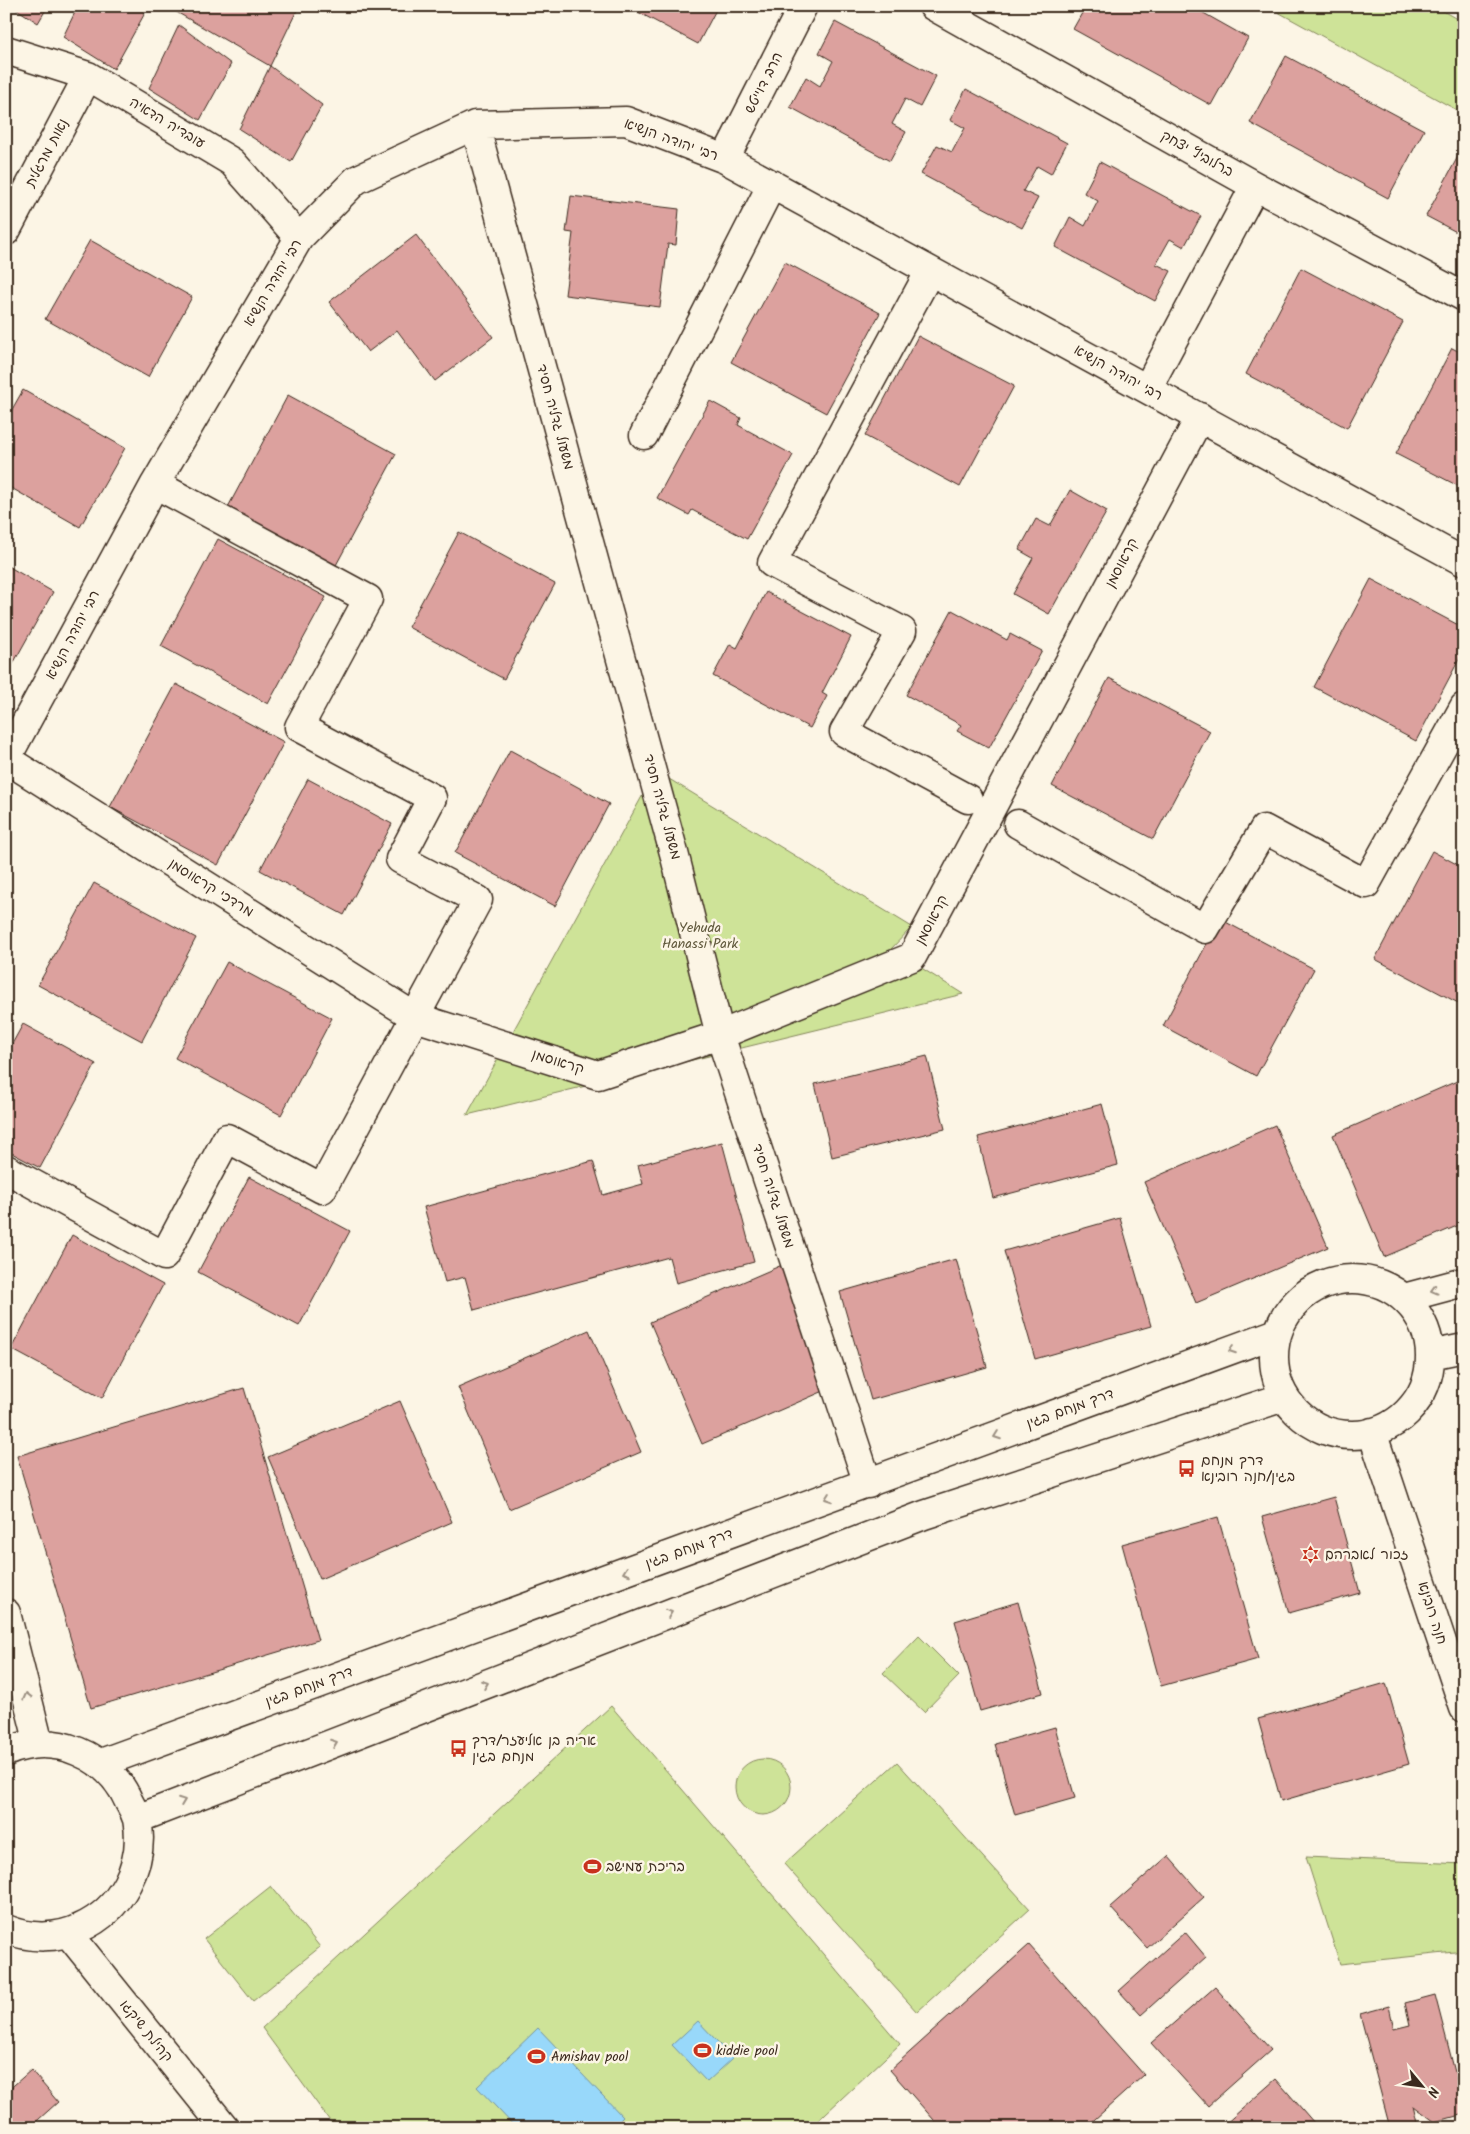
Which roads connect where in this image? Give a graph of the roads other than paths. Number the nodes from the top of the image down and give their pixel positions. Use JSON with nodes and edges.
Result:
{"nodes":[{"id":1,"x":803,"y":6,"type":"edge"},
{"id":2,"x":933,"y":6,"type":"edge"},
{"id":3,"x":6,"y":50,"type":"edge"},
{"id":4,"x":88,"y":76,"type":"junction"},
{"id":5,"x":475,"y":125,"type":"junction"},
{"id":6,"x":725,"y":159,"type":"junction"},
{"id":7,"x":772,"y":184,"type":"junction"},
{"id":8,"x":1255,"y":186,"type":"junction"},
{"id":9,"x":6,"y":231,"type":"edge"},
{"id":10,"x":299,"y":238,"type":"junction"},
{"id":11,"x":930,"y":271,"type":"junction"},
{"id":12,"x":1464,"y":298,"type":"edge"},
{"id":13,"x":1147,"y":389,"type":"junction"},
{"id":14,"x":1200,"y":418,"type":"junction"},
{"id":15,"x":644,"y":435,"type":"dead end"},
{"id":16,"x":154,"y":484,"type":"junction"},
{"id":17,"x":1464,"y":562,"type":"edge"},
{"id":18,"x":1464,"y":707,"type":"edge"},
{"id":19,"x":6,"y":759,"type":"edge"},
{"id":20,"x":968,"y":799,"type":"dead end"},
{"id":21,"x":1018,"y":824,"type":"dead end"},
{"id":22,"x":415,"y":1017,"type":"junction"},
{"id":23,"x":720,"y":1035,"type":"junction"},
{"id":24,"x":6,"y":1169,"type":"edge"},
{"id":25,"x":1464,"y":1282,"type":"edge"},
{"id":26,"x":1404,"y":1298,"type":"junction"},
{"id":27,"x":1277,"y":1333,"type":"junction"},
{"id":28,"x":1464,"y":1348,"type":"edge"},
{"id":29,"x":1430,"y":1355,"type":"junction"},
{"id":30,"x":1284,"y":1396,"type":"junction"},
{"id":31,"x":1372,"y":1432,"type":"junction"},
{"id":32,"x":868,"y":1484,"type":"junction"},
{"id":33,"x":6,"y":1613,"type":"edge"},
{"id":34,"x":1464,"y":1708,"type":"edge"},
{"id":35,"x":39,"y":1744,"type":"junction"},
{"id":36,"x":6,"y":1752,"type":"edge"},
{"id":37,"x":101,"y":1763,"type":"junction"},
{"id":38,"x":136,"y":1819,"type":"junction"},
{"id":39,"x":6,"y":1929,"type":"edge"},
{"id":40,"x":68,"y":1934,"type":"junction"},
{"id":41,"x":225,"y":2128,"type":"edge"}],
"edges":[{"from":1,"to":6,"type":"street","name":"הרב דוייטש"},
{"from":2,"to":8,"type":"street","name":"ברלוביץ יצחק"},
{"from":3,"to":4,"type":"street","name":"עובדיה הדאיה"},
{"from":4,"to":9,"type":"street","name":"נאות מרגלית"},
{"from":4,"to":10,"type":"street","name":"עובדיה הדאיה"},
{"from":5,"to":6,"type":"street","name":"רבי יהודה הנשיא"},
{"from":5,"to":10,"type":"street","name":"רבי יהודה הנשיא"},
{"from":5,"to":23,"type":"street","name":"משעול גדליה חסיד"},
{"from":6,"to":7,"type":"street","name":"רבי יהודה הנשיא"},
{"from":7,"to":11,"type":"street","name":"רבי יהודה הנשיא"},
{"from":7,"to":15,"type":"street"},
{"from":8,"to":12,"type":"street","name":"ברלוביץ יצחק"},
{"from":8,"to":13,"type":"street"},
{"from":10,"to":16,"type":"street","name":"רבי יהודה הנשיא"},
{"from":11,"to":13,"type":"street","name":"רבי יהודה הנשיא"},
{"from":11,"to":20,"type":"street"},
{"from":13,"to":14,"type":"street","name":"רבי יהודה הנשיא"},
{"from":14,"to":17,"type":"street","name":"רבי יהודה הנשיא"},
{"from":14,"to":23,"type":"street","name":"קראוסמן"},
{"from":16,"to":19,"type":"street","name":"רבי יהודה הנשיא"},
{"from":16,"to":22,"type":"street"},
{"from":18,"to":21,"type":"street"},
{"from":19,"to":22,"type":"street","name":"מרדכי קראוסמן"},
{"from":22,"to":23,"type":"street","name":"קראוסמן"},
{"from":22,"to":24,"type":"street"},
{"from":23,"to":32,"type":"street","name":"משעול גדליה חסיד"},
{"from":25,"to":26,"type":"street","one_way":true},
{"from":26,"to":27,"type":"street"},
{"from":26,"to":29,"type":"street"},
{"from":27,"to":30,"type":"street"},
{"from":27,"to":32,"type":"street","name":"דרך מנחם בגין","one_way":true},
{"from":28,"to":29,"type":"street"},
{"from":29,"to":31,"type":"street"},
{"from":30,"to":31,"type":"street"},
{"from":38,"to":30,"type":"street","one_way":true},
{"from":31,"to":34,"type":"street","name":"חנה רובינא"},
{"from":32,"to":37,"type":"street","name":"דרך מנחם בגין","one_way":true},
{"from":35,"to":33,"type":"street","one_way":true},
{"from":35,"to":36,"type":"street"},
{"from":35,"to":37,"type":"street"},
{"from":37,"to":38,"type":"street"},
{"from":38,"to":40,"type":"street"},
{"from":39,"to":40,"type":"street"},
{"from":40,"to":41,"type":"street","name":"קהילת שיקגו"}]}
